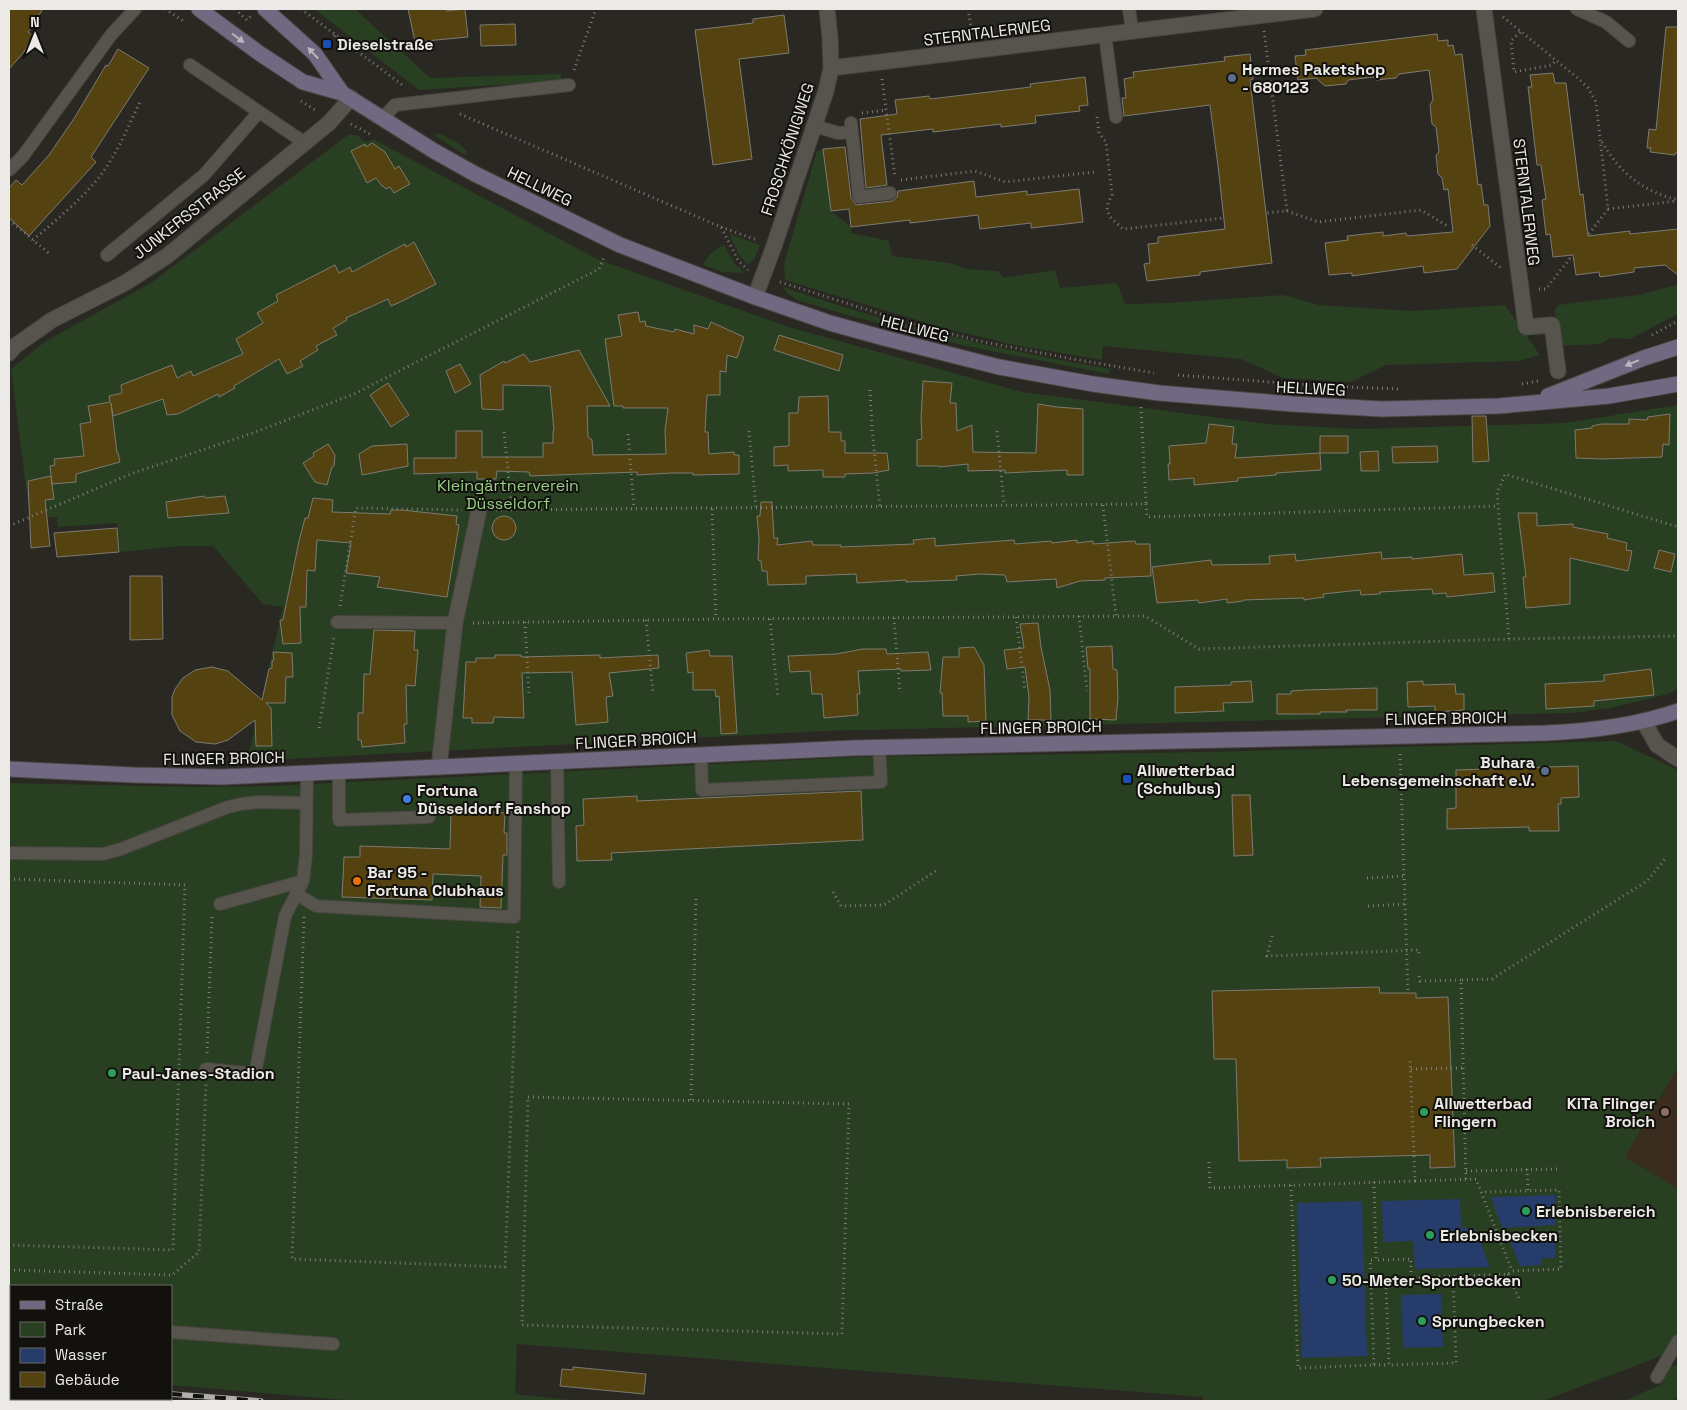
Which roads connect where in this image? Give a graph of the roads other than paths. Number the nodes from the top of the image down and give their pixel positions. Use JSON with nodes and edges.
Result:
{"nodes":[{"id":1,"x":134,"y":9,"type":"edge"},
{"id":2,"x":199,"y":9,"type":"edge"},
{"id":3,"x":265,"y":9,"type":"edge"},
{"id":4,"x":827,"y":9,"type":"edge"},
{"id":5,"x":1129,"y":9,"type":"edge"},
{"id":6,"x":1315,"y":9,"type":"edge"},
{"id":7,"x":1484,"y":9,"type":"edge"},
{"id":8,"x":1577,"y":9,"type":"edge"},
{"id":9,"x":1264,"y":13,"type":"edge"},
{"id":10,"x":1132,"y":32,"type":"junction"},
{"id":11,"x":1105,"y":35,"type":"junction"},
{"id":12,"x":1629,"y":42,"type":"dead end"},
{"id":13,"x":190,"y":65,"type":"dead end"},
{"id":14,"x":831,"y":68,"type":"junction"},
{"id":15,"x":569,"y":85,"type":"road end"},
{"id":16,"x":347,"y":95,"type":"junction"},
{"id":17,"x":259,"y":112,"type":"junction"},
{"id":18,"x":1116,"y":117,"type":"dead end"},
{"id":19,"x":384,"y":118,"type":"junction"},
{"id":20,"x":815,"y":126,"type":"junction"},
{"id":21,"x":306,"y":143,"type":"junction"},
{"id":22,"x":9,"y":170,"type":"edge"},
{"id":23,"x":890,"y":193,"type":"dead end"},
{"id":24,"x":107,"y":255,"type":"dead end"},
{"id":25,"x":756,"y":297,"type":"junction"},
{"id":26,"x":1678,"y":347,"type":"edge"},
{"id":27,"x":9,"y":353,"type":"edge"},
{"id":28,"x":1558,"y":371,"type":"dead end"},
{"id":29,"x":1678,"y":384,"type":"edge"},
{"id":30,"x":1530,"y":403,"type":"junction"},
{"id":31,"x":479,"y":510,"type":"road end"},
{"id":32,"x":337,"y":622,"type":"dead end"},
{"id":33,"x":455,"y":622,"type":"junction"},
{"id":34,"x":1678,"y":711,"type":"edge"},
{"id":35,"x":1644,"y":722,"type":"junction"},
{"id":36,"x":879,"y":747,"type":"junction"},
{"id":37,"x":701,"y":754,"type":"junction"},
{"id":38,"x":1678,"y":759,"type":"edge"},
{"id":39,"x":557,"y":762,"type":"junction"},
{"id":40,"x":516,"y":763,"type":"junction"},
{"id":41,"x":439,"y":767,"type":"junction"},
{"id":42,"x":9,"y":769,"type":"edge"},
{"id":43,"x":339,"y":773,"type":"junction"},
{"id":44,"x":307,"y":774,"type":"junction"},
{"id":45,"x":306,"y":803,"type":"junction"},
{"id":46,"x":429,"y":817,"type":"dead end"},
{"id":47,"x":9,"y":853,"type":"edge"},
{"id":48,"x":303,"y":881,"type":"junction"},
{"id":49,"x":559,"y":882,"type":"dead end"},
{"id":50,"x":297,"y":894,"type":"junction"},
{"id":51,"x":220,"y":904,"type":"road end"},
{"id":52,"x":206,"y":1069,"type":"road end"},
{"id":53,"x":172,"y":1332,"type":"edge"},
{"id":54,"x":1678,"y":1341,"type":"edge"},
{"id":55,"x":332,"y":1344,"type":"dead end"},
{"id":56,"x":1658,"y":1376,"type":"dead end"}],
"edges":[{"from":1,"to":22,"type":"lane"},
{"from":2,"to":16,"type":"main road","name":"HELLWEG","one_way":true},
{"from":16,"to":3,"type":"main road","name":"HELLWEG","one_way":true},
{"from":4,"to":14,"type":"street","name":"FROSCHKÖNIGWEG"},
{"from":5,"to":10,"type":"lane"},
{"from":6,"to":9,"type":"street","name":"STERNTALERWEG"},
{"from":7,"to":28,"type":"street","name":"STERNTALERWEG"},
{"from":8,"to":12,"type":"lane"},
{"from":9,"to":10,"type":"street","name":"STERNTALERWEG"},
{"from":10,"to":11,"type":"street","name":"STERNTALERWEG"},
{"from":11,"to":14,"type":"street","name":"STERNTALERWEG"},
{"from":11,"to":18,"type":"lane"},
{"from":13,"to":17,"type":"lane"},
{"from":14,"to":20,"type":"street","name":"FROSCHKÖNIGWEG"},
{"from":15,"to":19,"type":"lane"},
{"from":16,"to":19,"type":"main road","name":"HELLWEG"},
{"from":16,"to":21,"type":"street","name":"JUNKERSSTRASSE"},
{"from":17,"to":21,"type":"lane"},
{"from":17,"to":24,"type":"lane"},
{"from":19,"to":25,"type":"main road","name":"HELLWEG"},
{"from":20,"to":23,"type":"lane"},
{"from":20,"to":25,"type":"street","name":"FROSCHKÖNIGWEG"},
{"from":21,"to":27,"type":"street","name":"JUNKERSSTRASSE"},
{"from":25,"to":30,"type":"main road","name":"HELLWEG"},
{"from":26,"to":30,"type":"main road","name":"HELLWEG","one_way":true},
{"from":29,"to":30,"type":"main road","name":"HELLWEG"},
{"from":31,"to":33,"type":"street"},
{"from":32,"to":33,"type":"lane"},
{"from":33,"to":41,"type":"street"},
{"from":34,"to":35,"type":"main road","name":"FLINGER BROICH"},
{"from":35,"to":36,"type":"main road","name":"FLINGER BROICH"},
{"from":35,"to":38,"type":"street"},
{"from":36,"to":37,"type":"main road","name":"FLINGER BROICH"},
{"from":36,"to":37,"type":"lane"},
{"from":37,"to":39,"type":"main road","name":"FLINGER BROICH"},
{"from":39,"to":40,"type":"main road","name":"FLINGER BROICH"},
{"from":39,"to":49,"type":"lane"},
{"from":40,"to":41,"type":"main road","name":"FLINGER BROICH"},
{"from":40,"to":50,"type":"lane"},
{"from":41,"to":43,"type":"main road","name":"FLINGER BROICH"},
{"from":42,"to":44,"type":"main road","name":"FLINGER BROICH"},
{"from":43,"to":44,"type":"main road","name":"FLINGER BROICH"},
{"from":43,"to":46,"type":"lane"},
{"from":44,"to":45,"type":"lane"},
{"from":45,"to":47,"type":"lane"},
{"from":45,"to":48,"type":"lane"},
{"from":48,"to":50,"type":"lane"},
{"from":48,"to":51,"type":"lane"},
{"from":50,"to":52,"type":"lane"},
{"from":53,"to":55,"type":"lane"},
{"from":54,"to":56,"type":"lane"}]}
